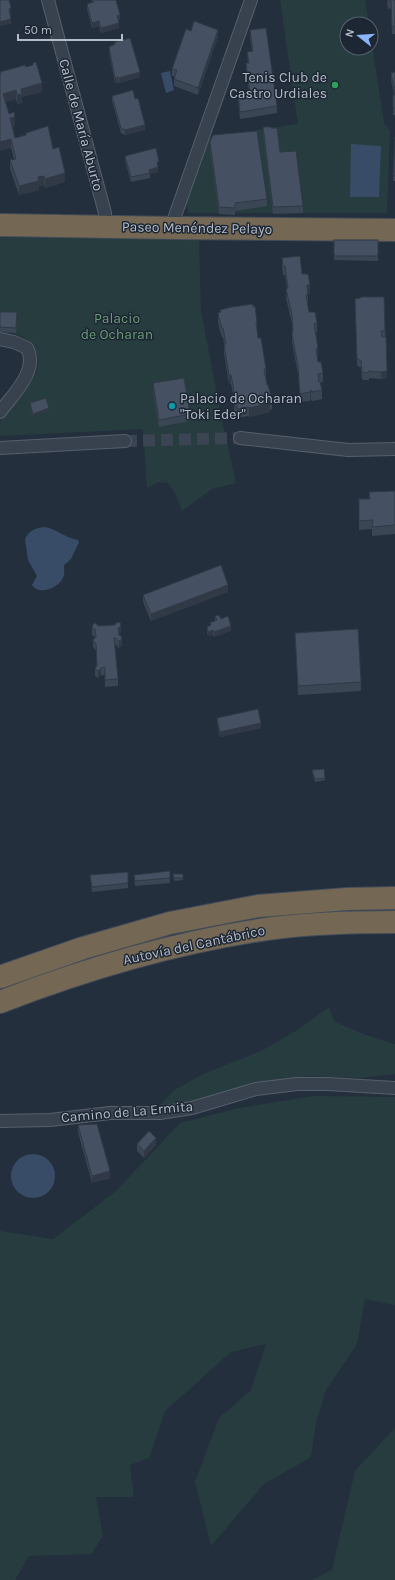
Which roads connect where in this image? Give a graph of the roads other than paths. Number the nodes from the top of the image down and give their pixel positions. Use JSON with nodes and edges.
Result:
{"nodes":[{"id":1,"x":48,"y":0,"type":"edge"},
{"id":2,"x":251,"y":0,"type":"edge"},
{"id":3,"x":0,"y":224,"type":"edge"},
{"id":4,"x":105,"y":226,"type":"junction"},
{"id":5,"x":174,"y":228,"type":"junction"},
{"id":6,"x":395,"y":230,"type":"edge"},
{"id":7,"x":0,"y":340,"type":"edge"},
{"id":8,"x":0,"y":412,"type":"edge"},
{"id":9,"x":240,"y":438,"type":"tunnel mouth"},
{"id":10,"x":125,"y":440,"type":"tunnel mouth"},
{"id":11,"x":0,"y":448,"type":"edge"},
{"id":12,"x":395,"y":450,"type":"edge"},
{"id":13,"x":395,"y":898,"type":"edge"},
{"id":14,"x":395,"y":922,"type":"edge"},
{"id":15,"x":0,"y":977,"type":"edge"},
{"id":16,"x":0,"y":1002,"type":"edge"},
{"id":17,"x":395,"y":1088,"type":"edge"},
{"id":18,"x":0,"y":1121,"type":"edge"}],
"edges":[{"from":1,"to":4,"type":"street","name":"Calle de María Aburto"},
{"from":2,"to":5,"type":"street"},
{"from":3,"to":4,"type":"highway","name":"Paseo Menéndez Pelayo"},
{"from":4,"to":5,"type":"highway","name":"Paseo Menéndez Pelayo"},
{"from":5,"to":6,"type":"highway","name":"Paseo Menéndez Pelayo"},
{"from":7,"to":8,"type":"street"},
{"from":9,"to":12,"type":"street"},
{"from":10,"to":11,"type":"street"},
{"from":13,"to":15,"type":"highway","name":"Autovía del Cantábrico"},
{"from":14,"to":16,"type":"highway","name":"Autovía del Cantábrico"},
{"from":17,"to":18,"type":"street","name":"Camino de La Ermita"}]}
